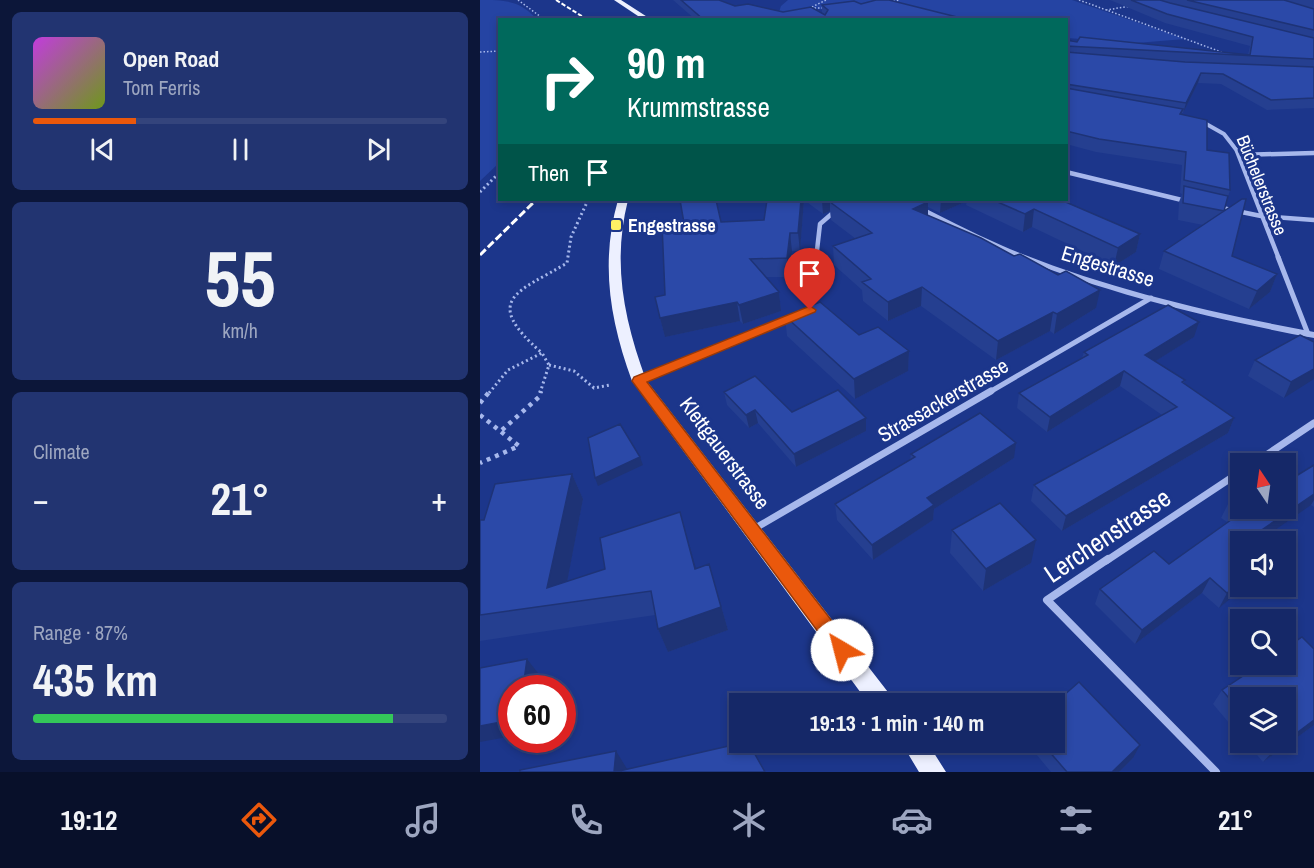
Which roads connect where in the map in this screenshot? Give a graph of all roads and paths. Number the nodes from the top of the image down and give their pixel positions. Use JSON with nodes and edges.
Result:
{"nodes":[{"id":1,"x":518,"y":0,"type":"edge"},
{"id":2,"x":616,"y":0,"type":"edge"},
{"id":3,"x":826,"y":0,"type":"edge"},
{"id":4,"x":898,"y":0,"type":"edge"},
{"id":5,"x":1079,"y":0,"type":"edge"},
{"id":6,"x":881,"y":3,"type":"edge"},
{"id":7,"x":1140,"y":4,"type":"edge"},
{"id":8,"x":830,"y":8,"type":"edge"},
{"id":9,"x":1105,"y":10,"type":"junction"},
{"id":10,"x":542,"y":18,"type":"edge"},
{"id":11,"x":646,"y":18,"type":"edge"},
{"id":12,"x":498,"y":51,"type":"edge"},
{"id":13,"x":480,"y":52,"type":"edge"},
{"id":14,"x":1224,"y":53,"type":"edge"},
{"id":15,"x":1193,"y":119,"type":"edge"},
{"id":16,"x":1314,"y":153,"type":"edge"},
{"id":17,"x":1239,"y":155,"type":"junction"},
{"id":18,"x":1068,"y":172,"type":"edge"},
{"id":19,"x":498,"y":174,"type":"edge"},
{"id":20,"x":480,"y":192,"type":"edge"},
{"id":21,"x":588,"y":201,"type":"edge"},
{"id":22,"x":623,"y":201,"type":"edge"},
{"id":23,"x":906,"y":201,"type":"edge"},
{"id":24,"x":1196,"y":203,"type":"edge"},
{"id":25,"x":1207,"y":205,"type":"edge"},
{"id":26,"x":840,"y":208,"type":"edge"},
{"id":27,"x":1261,"y":216,"type":"junction"},
{"id":28,"x":1314,"y":220,"type":"edge"},
{"id":29,"x":1151,"y":298,"type":"junction"},
{"id":30,"x":1311,"y":334,"type":"edge"},
{"id":31,"x":542,"y":353,"type":"junction"},
{"id":32,"x":549,"y":364,"type":"junction"},
{"id":33,"x":639,"y":381,"type":"junction"},
{"id":34,"x":610,"y":385,"type":"dead end"},
{"id":35,"x":480,"y":403,"type":"edge"},
{"id":36,"x":480,"y":415,"type":"edge"},
{"id":37,"x":1314,"y":423,"type":"edge"},
{"id":38,"x":502,"y":430,"type":"junction"},
{"id":39,"x":1269,"y":453,"type":"edge"},
{"id":40,"x":480,"y":463,"type":"edge"},
{"id":41,"x":1230,"y":479,"type":"edge"},
{"id":42,"x":752,"y":530,"type":"junction"},
{"id":43,"x":875,"y":693,"type":"edge"},
{"id":44,"x":920,"y":753,"type":"edge"},
{"id":45,"x":934,"y":772,"type":"edge"},
{"id":46,"x":1216,"y":772,"type":"edge"}],
"edges":[{"from":1,"to":10,"type":"path"},
{"from":2,"to":11,"type":"main road"},
{"from":3,"to":8,"type":"path"},
{"from":4,"to":6,"type":"path"},
{"from":5,"to":9,"type":"path"},
{"from":7,"to":9,"type":"path"},
{"from":9,"to":14,"type":"path"},
{"from":12,"to":13,"type":"path"},
{"from":15,"to":17,"type":"street","name":"Büchelerstrasse"},
{"from":16,"to":17,"type":"street"},
{"from":17,"to":27,"type":"street","name":"Büchelerstrasse"},
{"from":18,"to":24,"type":"street"},
{"from":19,"to":20,"type":"path"},
{"from":21,"to":31,"type":"path"},
{"from":22,"to":33,"type":"main road","name":"Klettgauerstrasse"},
{"from":23,"to":29,"type":"street","name":"Engestrasse"},
{"from":25,"to":27,"type":"street"},
{"from":26,"to":33,"type":"street"},
{"from":27,"to":28,"type":"street"},
{"from":27,"to":30,"type":"street","name":"Büchelerstrasse"},
{"from":29,"to":30,"type":"street","name":"Engestrasse"},
{"from":29,"to":42,"type":"street","name":"Strassackerstrasse"},
{"from":31,"to":32,"type":"path"},
{"from":31,"to":35,"type":"path"},
{"from":32,"to":34,"type":"path"},
{"from":32,"to":38,"type":"path"},
{"from":33,"to":42,"type":"main road","name":"Klettgauerstrasse"},
{"from":36,"to":38,"type":"path"},
{"from":37,"to":39,"type":"street"},
{"from":38,"to":40,"type":"path"},
{"from":41,"to":46,"type":"street","name":"Lerchenstrasse"},
{"from":42,"to":43,"type":"main road","name":"Klettgauerstrasse"},
{"from":44,"to":45,"type":"main road"}]}
